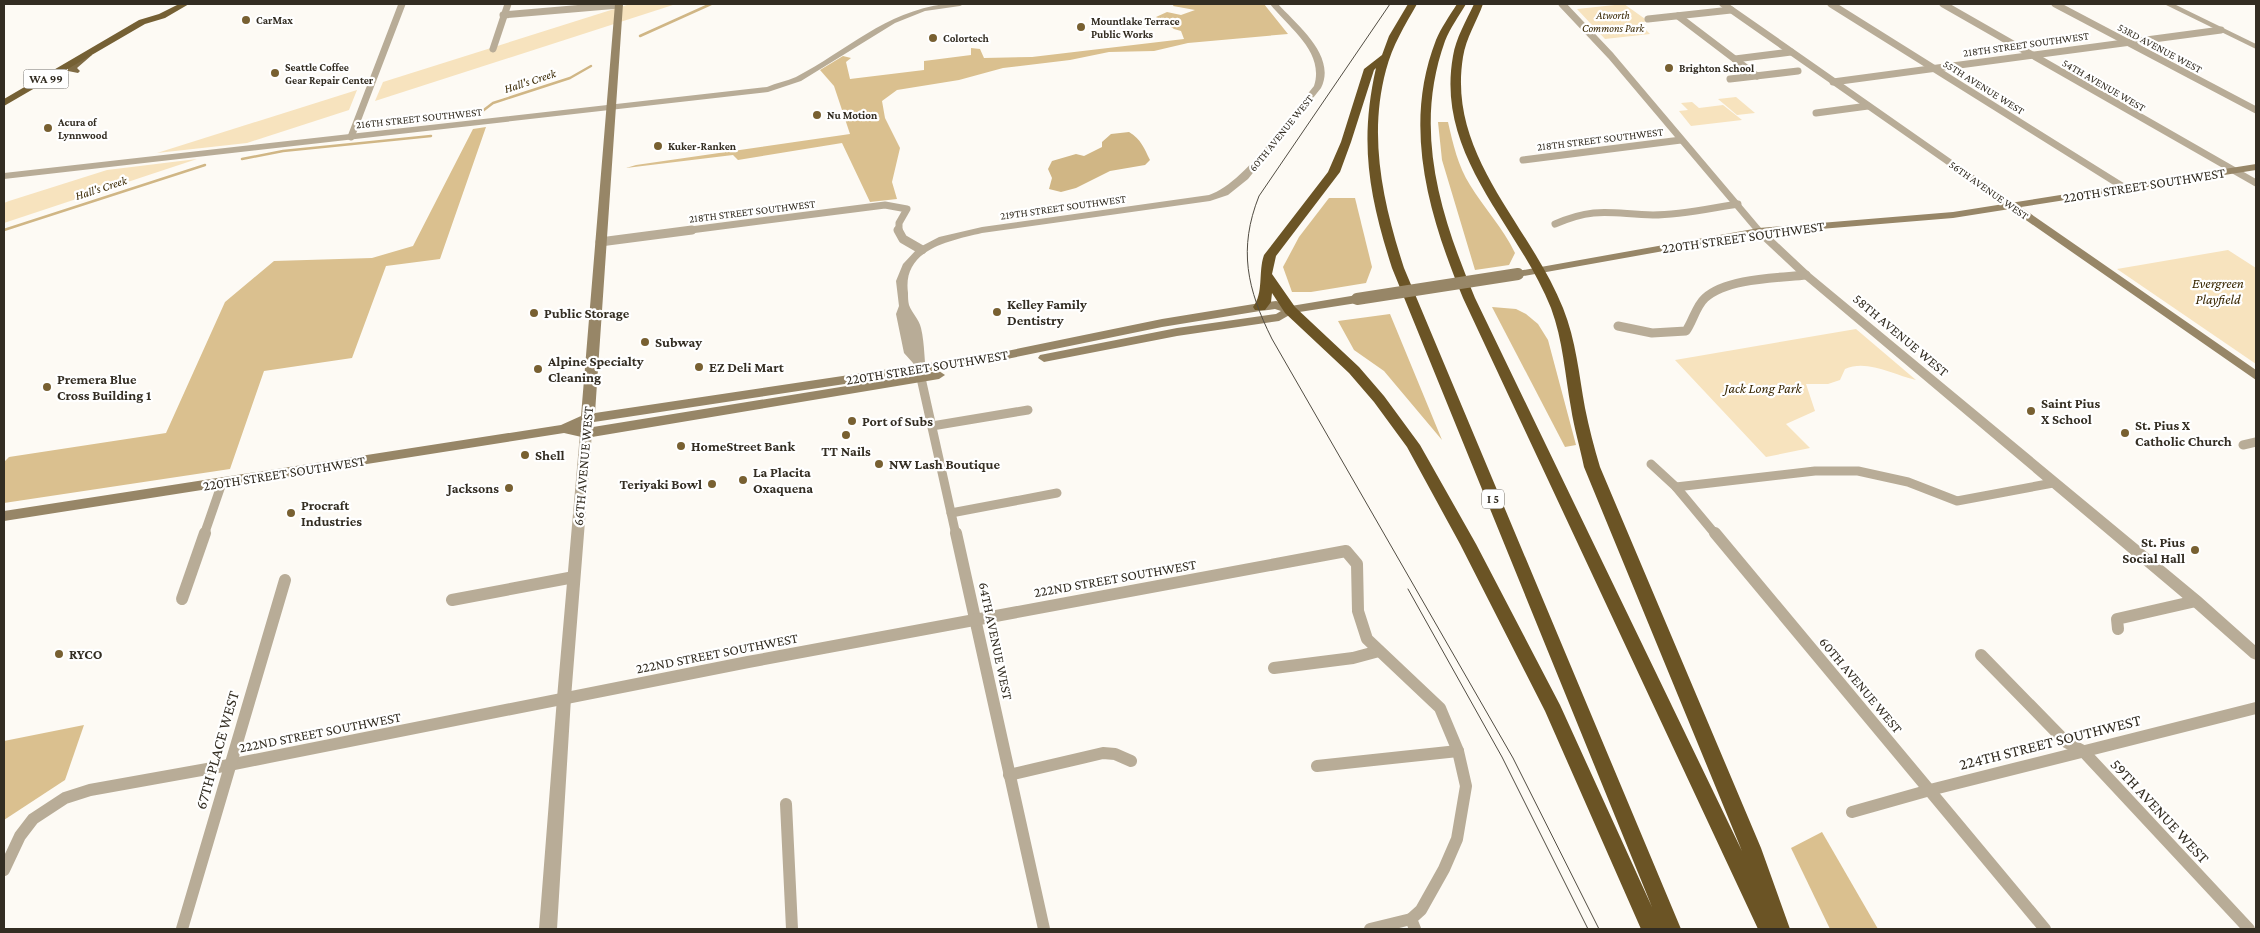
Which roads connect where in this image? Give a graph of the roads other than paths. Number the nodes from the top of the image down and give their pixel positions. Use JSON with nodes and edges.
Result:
{"nodes":[{"id":1,"x":185,"y":4,"type":"edge"},
{"id":2,"x":402,"y":4,"type":"edge"},
{"id":3,"x":508,"y":4,"type":"edge"},
{"id":4,"x":960,"y":4,"type":"edge"},
{"id":5,"x":1274,"y":4,"type":"edge"},
{"id":6,"x":1412,"y":4,"type":"edge"},
{"id":7,"x":1461,"y":4,"type":"edge"},
{"id":8,"x":1479,"y":4,"type":"edge"},
{"id":9,"x":1562,"y":4,"type":"edge"},
{"id":10,"x":1723,"y":4,"type":"edge"},
{"id":11,"x":1832,"y":4,"type":"edge"},
{"id":12,"x":1943,"y":4,"type":"edge"},
{"id":13,"x":2054,"y":4,"type":"edge"},
{"id":14,"x":2168,"y":4,"type":"edge"},
{"id":15,"x":619,"y":5,"type":"edge"},
{"id":16,"x":1731,"y":10,"type":"junction"},
{"id":17,"x":162,"y":16,"type":"junction"},
{"id":18,"x":503,"y":16,"type":"junction"},
{"id":19,"x":1678,"y":16,"type":"junction"},
{"id":20,"x":1648,"y":19,"type":"dead end"},
{"id":21,"x":2221,"y":30,"type":"junction"},
{"id":22,"x":2128,"y":42,"type":"junction"},
{"id":23,"x":2256,"y":47,"type":"edge"},
{"id":24,"x":493,"y":49,"type":"dead end"},
{"id":25,"x":1791,"y":52,"type":"junction"},
{"id":26,"x":87,"y":54,"type":"junction"},
{"id":27,"x":2032,"y":55,"type":"junction"},
{"id":28,"x":1384,"y":57,"type":"junction"},
{"id":29,"x":1734,"y":59,"type":"junction"},
{"id":30,"x":1933,"y":68,"type":"junction"},
{"id":31,"x":1798,"y":70,"type":"dead end"},
{"id":32,"x":75,"y":71,"type":"junction"},
{"id":33,"x":1757,"y":76,"type":"junction"},
{"id":34,"x":1730,"y":79,"type":"dead end"},
{"id":35,"x":1833,"y":82,"type":"junction"},
{"id":36,"x":4,"y":103,"type":"edge"},
{"id":37,"x":1868,"y":106,"type":"junction"},
{"id":38,"x":611,"y":108,"type":"junction"},
{"id":39,"x":2256,"y":110,"type":"edge"},
{"id":40,"x":1816,"y":112,"type":"dead end"},
{"id":41,"x":4,"y":113,"type":"edge"},
{"id":42,"x":351,"y":137,"type":"junction"},
{"id":43,"x":1680,"y":140,"type":"junction"},
{"id":44,"x":1523,"y":160,"type":"dead end"},
{"id":45,"x":2256,"y":167,"type":"edge"},
{"id":46,"x":2236,"y":171,"type":"junction"},
{"id":47,"x":4,"y":176,"type":"edge"},
{"id":48,"x":2256,"y":183,"type":"edge"},
{"id":49,"x":2125,"y":188,"type":"junction"},
{"id":50,"x":1210,"y":198,"type":"joint"},
{"id":51,"x":1738,"y":204,"type":"junction"},
{"id":52,"x":2012,"y":206,"type":"junction"},
{"id":53,"x":1556,"y":224,"type":"dead end"},
{"id":54,"x":1759,"y":231,"type":"junction"},
{"id":55,"x":600,"y":242,"type":"junction"},
{"id":56,"x":922,"y":250,"type":"junction"},
{"id":57,"x":1540,"y":270,"type":"junction"},
{"id":58,"x":1266,"y":274,"type":"junction"},
{"id":59,"x":1806,"y":275,"type":"junction"},
{"id":60,"x":1260,"y":307,"type":"junction"},
{"id":61,"x":1290,"y":310,"type":"junction"},
{"id":62,"x":1618,"y":326,"type":"dead end"},
{"id":63,"x":919,"y":369,"type":"junction"},
{"id":64,"x":2256,"y":376,"type":"edge"},
{"id":65,"x":1028,"y":410,"type":"dead end"},
{"id":66,"x":587,"y":426,"type":"junction"},
{"id":67,"x":932,"y":426,"type":"junction"},
{"id":68,"x":564,"y":428,"type":"joint"},
{"id":69,"x":2256,"y":442,"type":"edge"},
{"id":70,"x":2242,"y":445,"type":"dead end"},
{"id":71,"x":1651,"y":464,"type":"dead end"},
{"id":72,"x":222,"y":483,"type":"junction"},
{"id":73,"x":2053,"y":483,"type":"junction"},
{"id":74,"x":1676,"y":487,"type":"junction"},
{"id":75,"x":1057,"y":493,"type":"dead end"},
{"id":76,"x":952,"y":513,"type":"junction"},
{"id":77,"x":4,"y":516,"type":"edge"},
{"id":78,"x":574,"y":577,"type":"junction"},
{"id":79,"x":285,"y":580,"type":"dead end"},
{"id":80,"x":182,"y":599,"type":"dead end"},
{"id":81,"x":452,"y":600,"type":"dead end"},
{"id":82,"x":2196,"y":601,"type":"junction"},
{"id":83,"x":976,"y":619,"type":"junction"},
{"id":84,"x":2118,"y":629,"type":"dead end"},
{"id":85,"x":1379,"y":652,"type":"junction"},
{"id":86,"x":2256,"y":654,"type":"edge"},
{"id":87,"x":1981,"y":655,"type":"dead end"},
{"id":88,"x":1274,"y":668,"type":"dead end"},
{"id":89,"x":564,"y":698,"type":"junction"},
{"id":90,"x":2256,"y":708,"type":"edge"},
{"id":91,"x":1458,"y":751,"type":"junction"},
{"id":92,"x":2083,"y":751,"type":"junction"},
{"id":93,"x":1131,"y":761,"type":"dead end"},
{"id":94,"x":232,"y":765,"type":"junction"},
{"id":95,"x":1317,"y":766,"type":"dead end"},
{"id":96,"x":1009,"y":775,"type":"junction"},
{"id":97,"x":1930,"y":790,"type":"junction"},
{"id":98,"x":786,"y":804,"type":"dead end"},
{"id":99,"x":1852,"y":812,"type":"dead end"},
{"id":100,"x":4,"y":870,"type":"edge"},
{"id":101,"x":1413,"y":924,"type":"edge"},
{"id":102,"x":182,"y":929,"type":"edge"},
{"id":103,"x":548,"y":929,"type":"edge"},
{"id":104,"x":792,"y":929,"type":"edge"},
{"id":105,"x":1044,"y":929,"type":"edge"},
{"id":106,"x":1370,"y":929,"type":"edge"},
{"id":107,"x":1651,"y":929,"type":"edge"},
{"id":108,"x":1671,"y":929,"type":"edge"},
{"id":109,"x":1769,"y":929,"type":"edge"},
{"id":110,"x":1780,"y":929,"type":"edge"},
{"id":111,"x":2045,"y":929,"type":"edge"},
{"id":112,"x":2250,"y":929,"type":"edge"}],
"edges":[{"from":1,"to":17,"type":"highway","number":"WA 99"},
{"from":2,"to":42,"type":"street"},
{"from":3,"to":18,"type":"street"},
{"from":4,"to":38,"type":"street","name":"216TH STREET SOUTHWEST"},
{"from":5,"to":50,"type":"street","name":"60TH AVENUE WEST"},
{"from":6,"to":28,"type":"highway","number":"I 5"},
{"from":7,"to":109,"type":"highway"},
{"from":8,"to":57,"type":"highway"},
{"from":9,"to":43,"type":"street","name":"58TH AVENUE WEST"},
{"from":10,"to":16,"type":"street","name":"56TH AVENUE WEST"},
{"from":11,"to":30,"type":"street","name":"55TH AVENUE WEST"},
{"from":12,"to":27,"type":"street","name":"54TH AVENUE WEST"},
{"from":13,"to":22,"type":"street","name":"53RD AVENUE WEST"},
{"from":14,"to":21,"type":"street"},
{"from":15,"to":18,"type":"street"},
{"from":15,"to":38,"type":"main road","name":"66TH AVENUE WEST"},
{"from":16,"to":19,"type":"street"},
{"from":16,"to":25,"type":"street","name":"56TH AVENUE WEST"},
{"from":17,"to":26,"type":"highway","number":"WA 99"},
{"from":17,"to":32,"type":"highway","number":"WA 99"},
{"from":18,"to":24,"type":"street"},
{"from":19,"to":20,"type":"street"},
{"from":19,"to":29,"type":"street"},
{"from":21,"to":22,"type":"street","name":"218TH STREET SOUTHWEST"},
{"from":21,"to":23,"type":"street"},
{"from":22,"to":27,"type":"street","name":"218TH STREET SOUTHWEST"},
{"from":22,"to":39,"type":"street","name":"53RD AVENUE WEST"},
{"from":25,"to":29,"type":"street"},
{"from":25,"to":35,"type":"street","name":"56TH AVENUE WEST"},
{"from":26,"to":32,"type":"main road"},
{"from":26,"to":36,"type":"highway","number":"WA 99"},
{"from":27,"to":30,"type":"street","name":"218TH STREET SOUTHWEST"},
{"from":27,"to":46,"type":"street","name":"54TH AVENUE WEST"},
{"from":28,"to":58,"type":"highway"},
{"from":28,"to":108,"type":"highway","number":"I 5"},
{"from":29,"to":33,"type":"street"},
{"from":30,"to":35,"type":"street","name":"218TH STREET SOUTHWEST"},
{"from":30,"to":49,"type":"street","name":"55TH AVENUE WEST"},
{"from":31,"to":33,"type":"street"},
{"from":32,"to":41,"type":"highway","number":"WA 99"},
{"from":33,"to":34,"type":"street"},
{"from":35,"to":37,"type":"street","name":"56TH AVENUE WEST"},
{"from":37,"to":40,"type":"street"},
{"from":37,"to":52,"type":"street","name":"56TH AVENUE WEST"},
{"from":38,"to":42,"type":"street","name":"216TH STREET SOUTHWEST"},
{"from":38,"to":55,"type":"main road","name":"66TH AVENUE WEST"},
{"from":42,"to":47,"type":"street","name":"216TH STREET SOUTHWEST"},
{"from":43,"to":44,"type":"street","name":"218TH STREET SOUTHWEST"},
{"from":43,"to":51,"type":"street","name":"58TH AVENUE WEST"},
{"from":45,"to":46,"type":"main road","name":"220TH STREET SOUTHWEST"},
{"from":46,"to":48,"type":"street","name":"54TH AVENUE WEST"},
{"from":46,"to":49,"type":"main road","name":"220TH STREET SOUTHWEST"},
{"from":49,"to":52,"type":"main road","name":"220TH STREET SOUTHWEST"},
{"from":50,"to":56,"type":"street","name":"219TH STREET SOUTHWEST"},
{"from":51,"to":53,"type":"street"},
{"from":51,"to":54,"type":"street","name":"58TH AVENUE WEST"},
{"from":52,"to":54,"type":"main road","name":"220TH STREET SOUTHWEST"},
{"from":52,"to":64,"type":"main road","name":"56TH AVENUE WEST"},
{"from":54,"to":57,"type":"main road","name":"220TH STREET SOUTHWEST"},
{"from":54,"to":59,"type":"street","name":"58TH AVENUE WEST"},
{"from":55,"to":56,"type":"street","name":"218TH STREET SOUTHWEST"},
{"from":55,"to":66,"type":"main road","name":"66TH AVENUE WEST"},
{"from":56,"to":63,"type":"street","name":"64TH AVENUE WEST"},
{"from":57,"to":61,"type":"main road","name":"220TH STREET SOUTHWEST","bridge":true},
{"from":57,"to":110,"type":"highway"},
{"from":58,"to":60,"type":"highway"},
{"from":58,"to":61,"type":"highway"},
{"from":59,"to":62,"type":"street"},
{"from":59,"to":73,"type":"street","name":"58TH AVENUE WEST"},
{"from":60,"to":61,"type":"main road","name":"220TH STREET SOUTHWEST"},
{"from":60,"to":63,"type":"main road","name":"220TH STREET SOUTHWEST"},
{"from":61,"to":63,"type":"main road","name":"220TH STREET SOUTHWEST"},
{"from":61,"to":107,"type":"highway"},
{"from":63,"to":66,"type":"main road","name":"220TH STREET SOUTHWEST"},
{"from":63,"to":67,"type":"street","name":"64TH AVENUE WEST"},
{"from":65,"to":67,"type":"street"},
{"from":66,"to":68,"type":"main road","name":"220TH STREET SOUTHWEST"},
{"from":66,"to":78,"type":"street","name":"66TH AVENUE WEST"},
{"from":67,"to":76,"type":"street","name":"64TH AVENUE WEST"},
{"from":68,"to":72,"type":"main road","name":"220TH STREET SOUTHWEST"},
{"from":69,"to":70,"type":"street"},
{"from":71,"to":74,"type":"street","name":"60TH AVENUE WEST"},
{"from":72,"to":77,"type":"main road","name":"220TH STREET SOUTHWEST"},
{"from":72,"to":80,"type":"street"},
{"from":73,"to":74,"type":"street"},
{"from":73,"to":82,"type":"street","name":"58TH AVENUE WEST"},
{"from":74,"to":97,"type":"street","name":"60TH AVENUE WEST"},
{"from":75,"to":76,"type":"street"},
{"from":76,"to":83,"type":"street","name":"64TH AVENUE WEST"},
{"from":78,"to":81,"type":"street"},
{"from":78,"to":89,"type":"street","name":"66TH AVENUE WEST"},
{"from":79,"to":94,"type":"street","name":"67TH PLACE WEST"},
{"from":82,"to":84,"type":"street"},
{"from":82,"to":86,"type":"street","name":"58TH AVENUE WEST"},
{"from":83,"to":85,"type":"street","name":"222ND STREET SOUTHWEST"},
{"from":83,"to":89,"type":"street","name":"222ND STREET SOUTHWEST"},
{"from":83,"to":96,"type":"street","name":"64TH AVENUE WEST"},
{"from":85,"to":88,"type":"street"},
{"from":85,"to":91,"type":"street"},
{"from":87,"to":92,"type":"street","name":"59TH AVENUE WEST"},
{"from":89,"to":94,"type":"street","name":"222ND STREET SOUTHWEST"},
{"from":89,"to":103,"type":"street","name":"66TH AVENUE WEST"},
{"from":90,"to":92,"type":"street","name":"224TH STREET SOUTHWEST"},
{"from":91,"to":95,"type":"street"},
{"from":91,"to":101,"type":"street"},
{"from":92,"to":97,"type":"street","name":"224TH STREET SOUTHWEST"},
{"from":92,"to":112,"type":"street","name":"59TH AVENUE WEST"},
{"from":93,"to":96,"type":"street"},
{"from":94,"to":100,"type":"street","name":"222ND STREET SOUTHWEST"},
{"from":94,"to":102,"type":"street","name":"67TH PLACE WEST"},
{"from":96,"to":105,"type":"street","name":"64TH AVENUE WEST"},
{"from":97,"to":99,"type":"street","name":"224TH STREET SOUTHWEST"},
{"from":97,"to":111,"type":"street","name":"60TH AVENUE WEST"},
{"from":98,"to":104,"type":"street"},
{"from":101,"to":106,"type":"street"}]}
